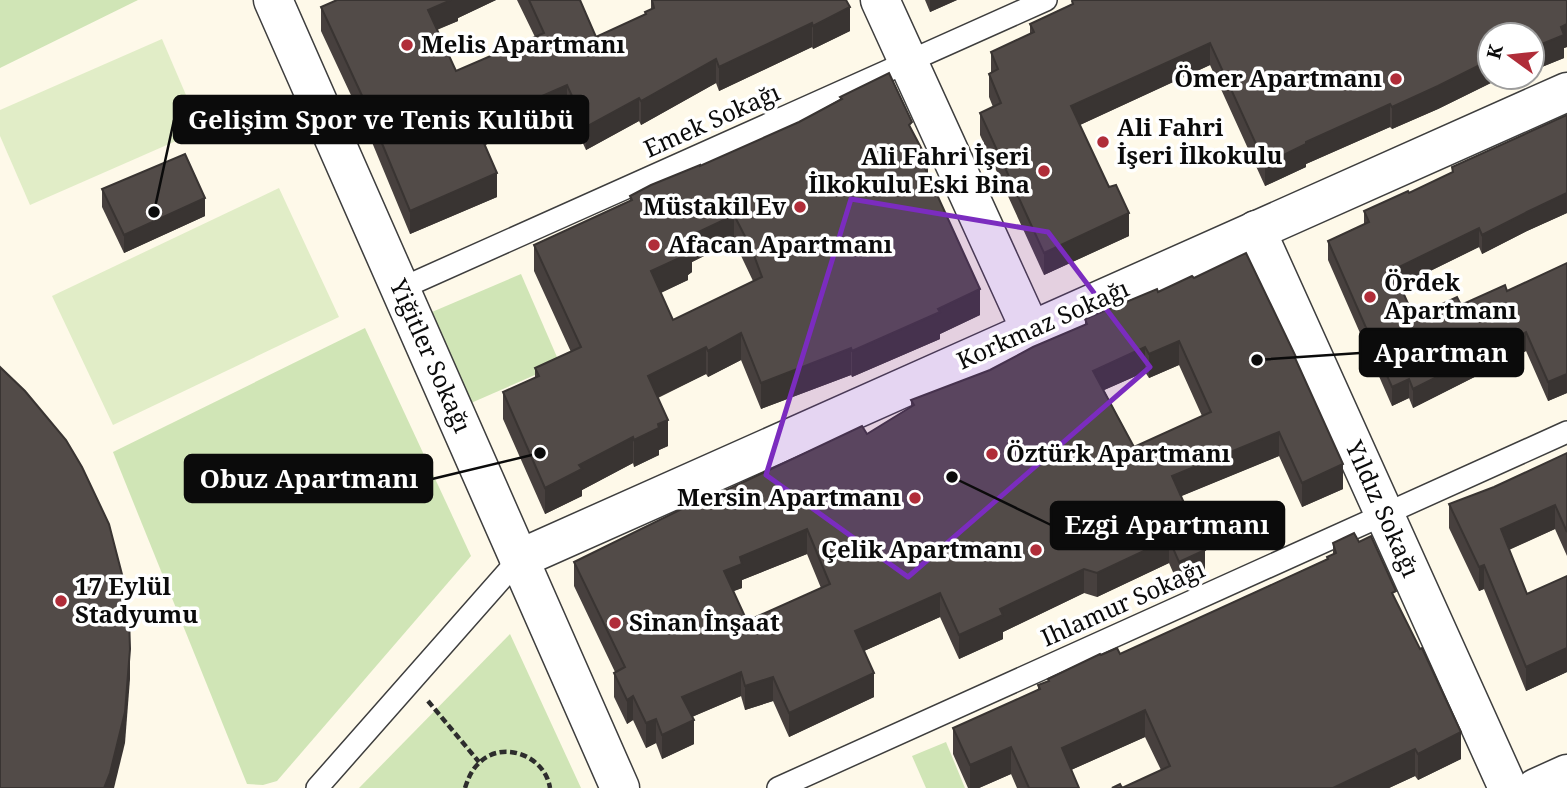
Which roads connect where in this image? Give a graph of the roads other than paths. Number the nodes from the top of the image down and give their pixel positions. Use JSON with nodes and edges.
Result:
{"nodes":[{"id":1,"x":880,"y":0,"type":"edge"},
{"id":2,"x":1046,"y":0,"type":"edge"},
{"id":3,"x":285,"y":4,"type":"edge"},
{"id":4,"x":908,"y":62,"type":"junction"},
{"id":5,"x":1567,"y":92,"type":"edge"},
{"id":6,"x":1256,"y":230,"type":"junction"},
{"id":7,"x":400,"y":289,"type":"junction"},
{"id":8,"x":1031,"y":331,"type":"junction"},
{"id":9,"x":1567,"y":432,"type":"edge"},
{"id":10,"x":1385,"y":515,"type":"junction"},
{"id":11,"x":519,"y":559,"type":"junction"},
{"id":12,"x":1567,"y":774,"type":"edge"},
{"id":13,"x":317,"y":788,"type":"edge"},
{"id":14,"x":620,"y":788,"type":"edge"},
{"id":15,"x":778,"y":788,"type":"edge"},
{"id":16,"x":1508,"y":788,"type":"edge"},
{"id":17,"x":1536,"y":788,"type":"edge"}],
"edges":[{"from":1,"to":4,"type":"street"},
{"from":2,"to":4,"type":"lane","name":"Emek Sokağı"},
{"from":3,"to":7,"type":"street","name":"Yiğitler Sokağı"},
{"from":4,"to":7,"type":"lane","name":"Emek Sokağı"},
{"from":4,"to":8,"type":"street"},
{"from":5,"to":6,"type":"street","name":"Korkmaz Sokağı"},
{"from":6,"to":8,"type":"street","name":"Korkmaz Sokağı"},
{"from":6,"to":10,"type":"street","name":"Yıldız Sokağı"},
{"from":7,"to":11,"type":"street","name":"Yiğitler Sokağı"},
{"from":8,"to":11,"type":"street","name":"Korkmaz Sokağı"},
{"from":9,"to":10,"type":"lane","name":"Ihlamur Sokağı"},
{"from":10,"to":15,"type":"lane","name":"Ihlamur Sokağı"},
{"from":10,"to":16,"type":"street","name":"Yıldız Sokağı"},
{"from":11,"to":13,"type":"lane"},
{"from":11,"to":14,"type":"street","name":"Yiğitler Sokağı"},
{"from":12,"to":17,"type":"street"}]}
